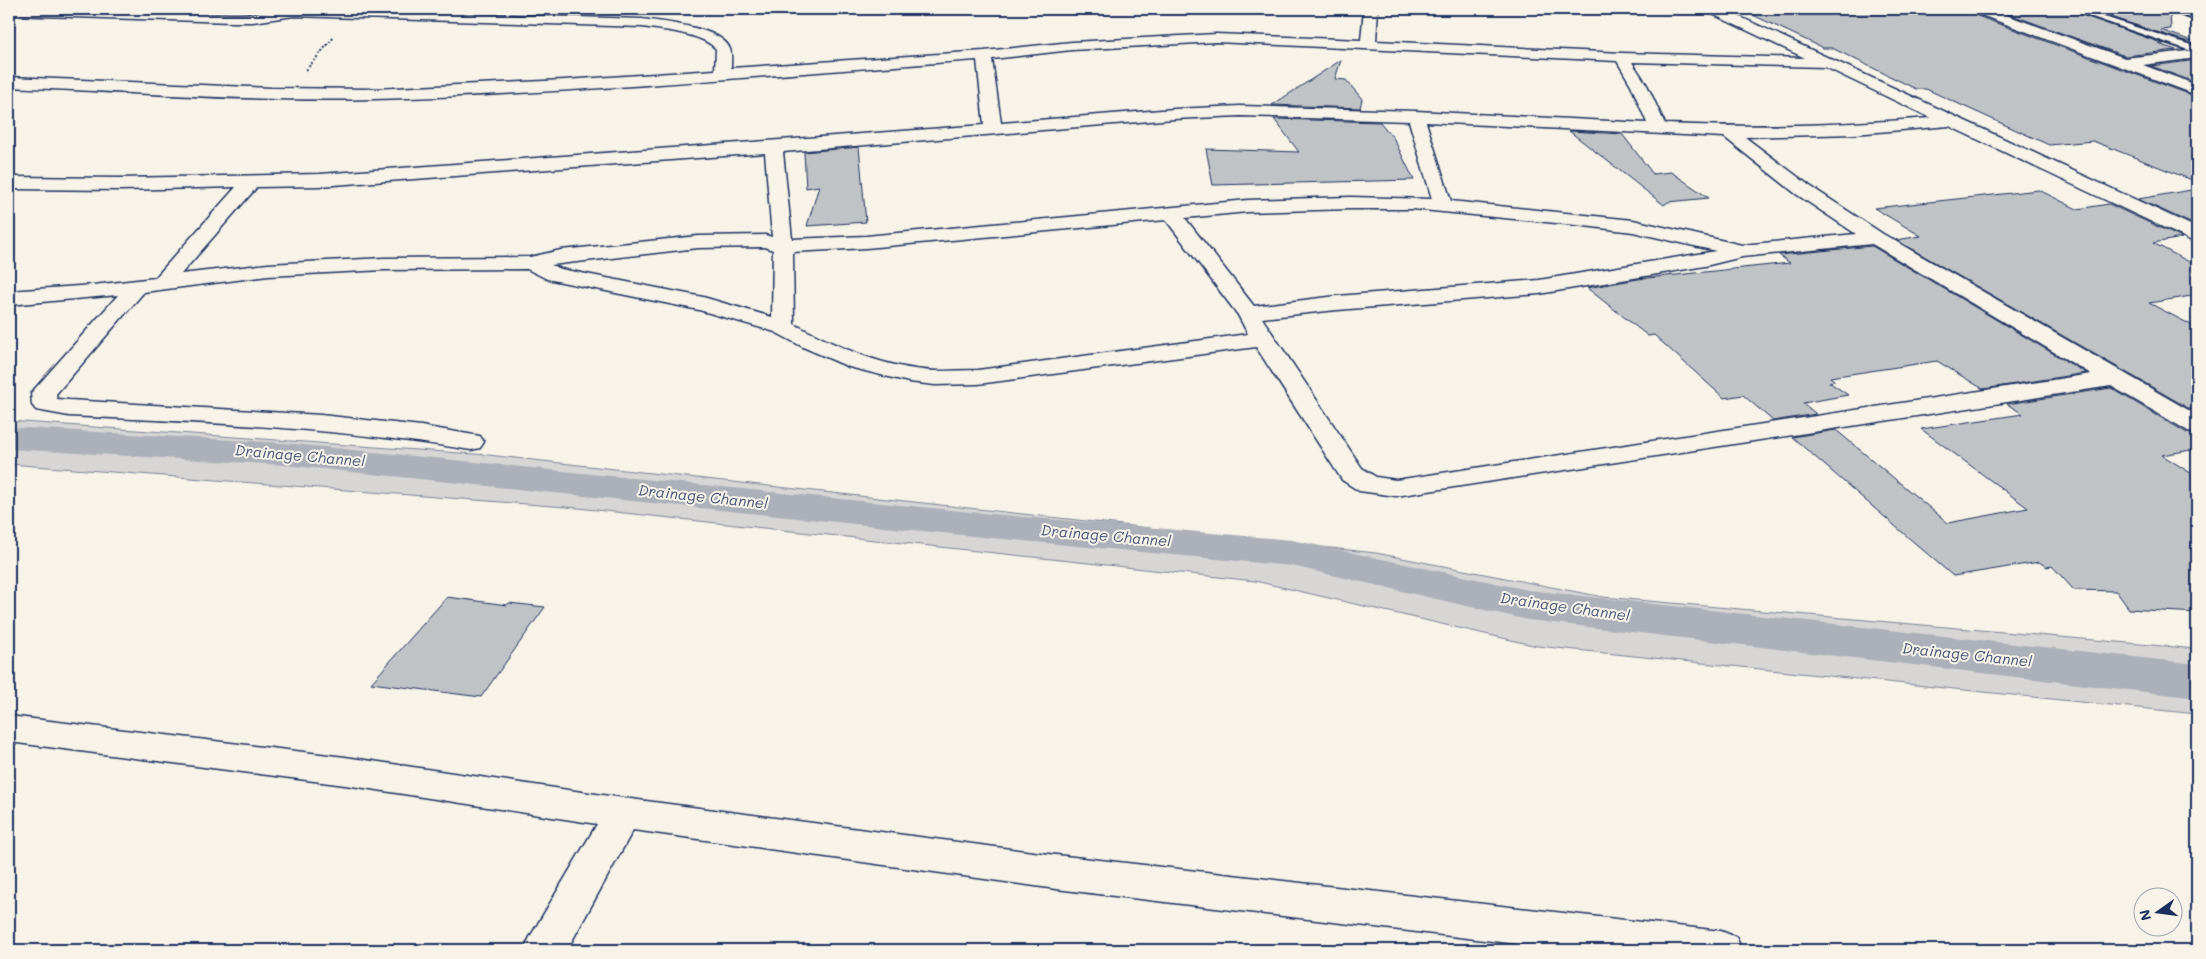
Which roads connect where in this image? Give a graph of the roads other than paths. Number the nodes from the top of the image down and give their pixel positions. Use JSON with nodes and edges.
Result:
{"nodes":[{"id":1,"x":1371,"y":9,"type":"edge"},
{"id":2,"x":1713,"y":9,"type":"edge"},
{"id":3,"x":1978,"y":9,"type":"edge"},
{"id":4,"x":2073,"y":9,"type":"edge"},
{"id":5,"x":2168,"y":9,"type":"edge"},
{"id":6,"x":297,"y":10,"type":"edge"},
{"id":7,"x":9,"y":11,"type":"edge"},
{"id":8,"x":2197,"y":18,"type":"edge"},
{"id":9,"x":1368,"y":44,"type":"junction"},
{"id":10,"x":2197,"y":50,"type":"edge"},
{"id":11,"x":984,"y":54,"type":"junction"},
{"id":12,"x":2197,"y":54,"type":"edge"},
{"id":13,"x":1622,"y":57,"type":"junction"},
{"id":14,"x":2123,"y":62,"type":"junction"},
{"id":15,"x":1829,"y":63,"type":"junction"},
{"id":16,"x":723,"y":73,"type":"junction"},
{"id":17,"x":9,"y":82,"type":"edge"},
{"id":18,"x":27,"y":83,"type":"junction"},
{"id":19,"x":2197,"y":90,"type":"edge"},
{"id":20,"x":9,"y":91,"type":"edge"},
{"id":21,"x":1416,"y":116,"type":"junction"},
{"id":22,"x":1950,"y":121,"type":"junction"},
{"id":23,"x":1658,"y":128,"type":"junction"},
{"id":24,"x":993,"y":129,"type":"junction"},
{"id":25,"x":1728,"y":132,"type":"junction"},
{"id":26,"x":774,"y":147,"type":"junction"},
{"id":27,"x":251,"y":182,"type":"junction"},
{"id":28,"x":9,"y":183,"type":"edge"},
{"id":29,"x":1443,"y":205,"type":"junction"},
{"id":30,"x":1170,"y":212,"type":"junction"},
{"id":31,"x":2197,"y":236,"type":"edge"},
{"id":32,"x":1876,"y":238,"type":"junction"},
{"id":33,"x":783,"y":246,"type":"junction"},
{"id":34,"x":1742,"y":251,"type":"junction"},
{"id":35,"x":530,"y":263,"type":"junction"},
{"id":36,"x":150,"y":284,"type":"junction"},
{"id":37,"x":9,"y":298,"type":"edge"},
{"id":38,"x":1248,"y":313,"type":"junction"},
{"id":39,"x":783,"y":326,"type":"junction"},
{"id":40,"x":1263,"y":339,"type":"junction"},
{"id":41,"x":2114,"y":378,"type":"junction"},
{"id":42,"x":2197,"y":426,"type":"edge"},
{"id":43,"x":471,"y":442,"type":"dead end"},
{"id":44,"x":9,"y":729,"type":"edge"},
{"id":45,"x":622,"y":813,"type":"junction"},
{"id":46,"x":545,"y":950,"type":"edge"},
{"id":47,"x":1720,"y":950,"type":"edge"}],
"edges":[{"from":1,"to":9,"type":"street"},
{"from":2,"to":15,"type":"street"},
{"from":3,"to":14,"type":"street"},
{"from":4,"to":10,"type":"lane"},
{"from":5,"to":8,"type":"lane"},
{"from":6,"to":7,"type":"street"},
{"from":6,"to":16,"type":"street"},
{"from":9,"to":11,"type":"street"},
{"from":9,"to":13,"type":"street"},
{"from":11,"to":16,"type":"street"},
{"from":11,"to":24,"type":"street"},
{"from":12,"to":14,"type":"street"},
{"from":13,"to":15,"type":"street"},
{"from":13,"to":23,"type":"street"},
{"from":14,"to":19,"type":"street"},
{"from":15,"to":22,"type":"street"},
{"from":16,"to":18,"type":"street"},
{"from":17,"to":18,"type":"street"},
{"from":18,"to":20,"type":"street"},
{"from":21,"to":23,"type":"street"},
{"from":21,"to":24,"type":"street"},
{"from":21,"to":29,"type":"street"},
{"from":22,"to":25,"type":"street"},
{"from":22,"to":31,"type":"street"},
{"from":23,"to":25,"type":"street"},
{"from":24,"to":26,"type":"street"},
{"from":25,"to":32,"type":"street"},
{"from":26,"to":27,"type":"street"},
{"from":26,"to":33,"type":"street"},
{"from":27,"to":28,"type":"street"},
{"from":27,"to":36,"type":"street"},
{"from":29,"to":30,"type":"street"},
{"from":29,"to":34,"type":"street"},
{"from":30,"to":33,"type":"street"},
{"from":30,"to":38,"type":"street"},
{"from":32,"to":34,"type":"street"},
{"from":32,"to":41,"type":"street"},
{"from":33,"to":35,"type":"street"},
{"from":33,"to":39,"type":"street"},
{"from":34,"to":38,"type":"street"},
{"from":35,"to":36,"type":"street"},
{"from":35,"to":39,"type":"street"},
{"from":36,"to":37,"type":"street"},
{"from":36,"to":43,"type":"street"},
{"from":38,"to":40,"type":"street"},
{"from":39,"to":40,"type":"street"},
{"from":40,"to":41,"type":"street"},
{"from":41,"to":42,"type":"street"},
{"from":44,"to":45,"type":"street"},
{"from":45,"to":46,"type":"street"},
{"from":45,"to":47,"type":"street"}]}
